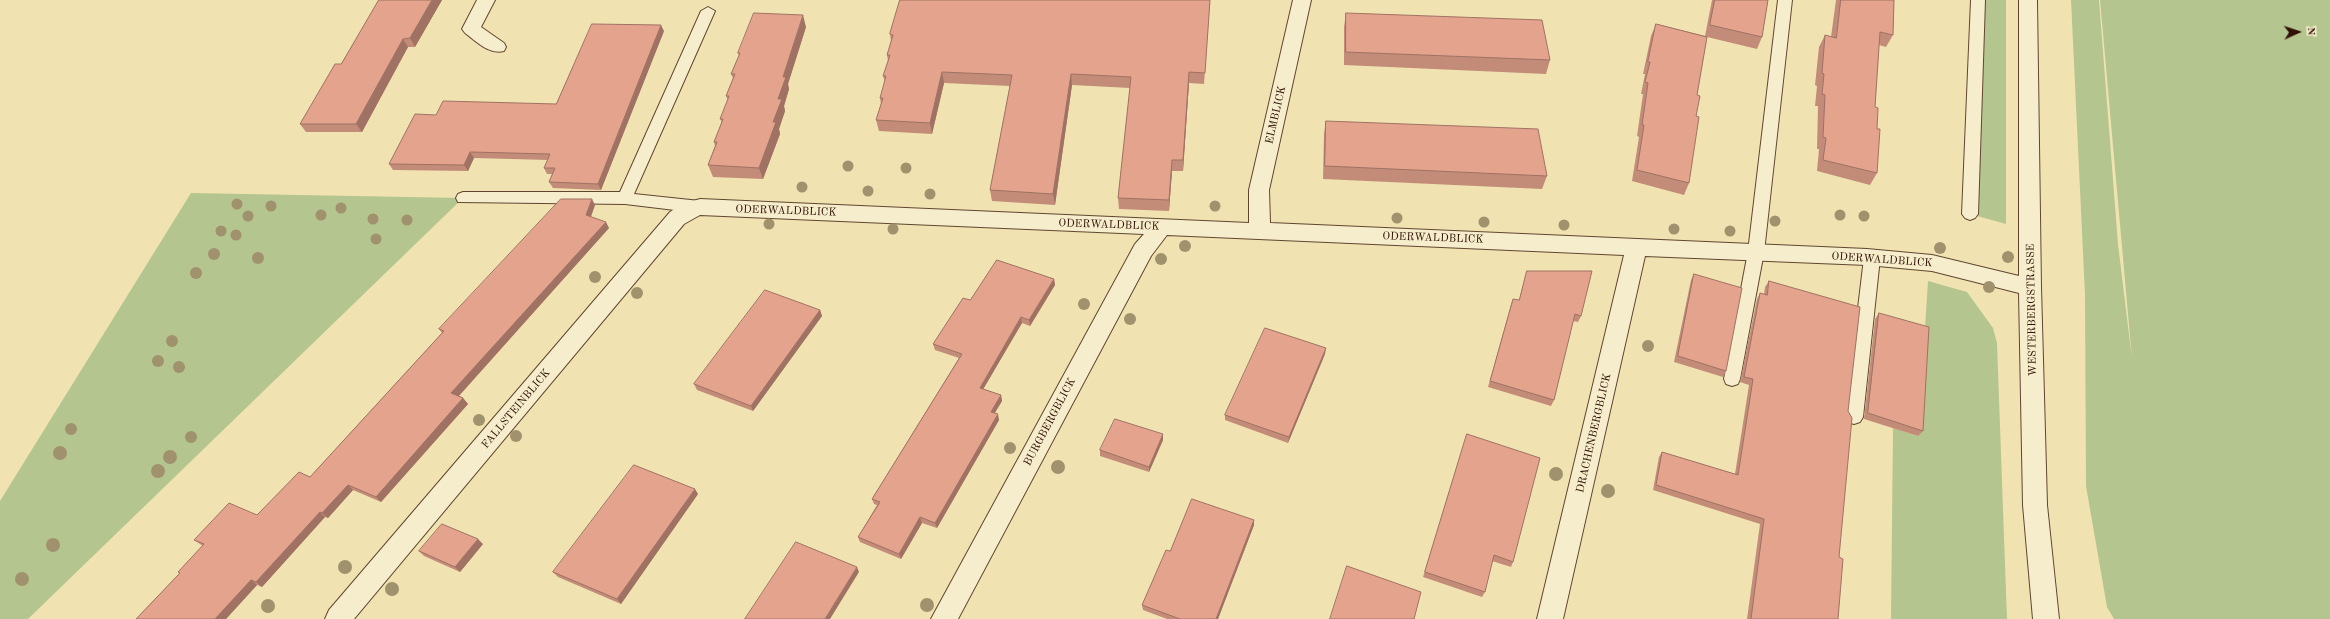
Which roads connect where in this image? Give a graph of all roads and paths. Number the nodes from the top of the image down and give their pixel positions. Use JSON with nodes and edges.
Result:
{"nodes":[{"id":1,"x":486,"y":0,"type":"edge"},
{"id":2,"x":1302,"y":0,"type":"edge"},
{"id":3,"x":1785,"y":0,"type":"edge"},
{"id":4,"x":1978,"y":0,"type":"edge"},
{"id":5,"x":2028,"y":0,"type":"edge"},
{"id":6,"x":708,"y":11,"type":"dead end"},
{"id":7,"x":497,"y":47,"type":"dead end"},
{"id":8,"x":463,"y":198,"type":"dead end"},
{"id":9,"x":625,"y":198,"type":"junction"},
{"id":10,"x":700,"y":207,"type":"junction"},
{"id":11,"x":1970,"y":214,"type":"dead end"},
{"id":12,"x":1161,"y":228,"type":"junction"},
{"id":13,"x":1260,"y":231,"type":"junction"},
{"id":14,"x":1638,"y":246,"type":"junction"},
{"id":15,"x":1756,"y":252,"type":"junction"},
{"id":16,"x":1872,"y":258,"type":"junction"},
{"id":17,"x":2030,"y":287,"type":"junction"},
{"id":18,"x":1732,"y":379,"type":"dead end"},
{"id":19,"x":1854,"y":417,"type":"dead end"},
{"id":20,"x":338,"y":619,"type":"edge"},
{"id":21,"x":944,"y":619,"type":"edge"},
{"id":22,"x":1550,"y":619,"type":"edge"},
{"id":23,"x":2046,"y":619,"type":"edge"}],
"edges":[{"from":1,"to":7,"type":"street"},
{"from":2,"to":13,"type":"street","name":"ELMBLICK"},
{"from":3,"to":15,"type":"lane"},
{"from":4,"to":11,"type":"lane"},
{"from":5,"to":17,"type":"street","name":"WESTERBERGSTRASSE"},
{"from":6,"to":9,"type":"lane"},
{"from":8,"to":9,"type":"lane","name":"ODERWALDBLICK"},
{"from":9,"to":10,"type":"lane","name":"ODERWALDBLICK"},
{"from":10,"to":12,"type":"street","name":"ODERWALDBLICK"},
{"from":10,"to":20,"type":"street","name":"FALLSTEINBLICK"},
{"from":12,"to":13,"type":"street","name":"ODERWALDBLICK"},
{"from":12,"to":21,"type":"street","name":"BURGBERGBLICK"},
{"from":13,"to":14,"type":"street","name":"ODERWALDBLICK"},
{"from":14,"to":15,"type":"street","name":"ODERWALDBLICK"},
{"from":14,"to":22,"type":"street","name":"DRACHENBERGBLICK"},
{"from":15,"to":16,"type":"street","name":"ODERWALDBLICK"},
{"from":15,"to":18,"type":"lane"},
{"from":16,"to":17,"type":"street","name":"ODERWALDBLICK"},
{"from":16,"to":19,"type":"lane"},
{"from":17,"to":23,"type":"street","name":"WESTERBERGSTRASSE"}]}
